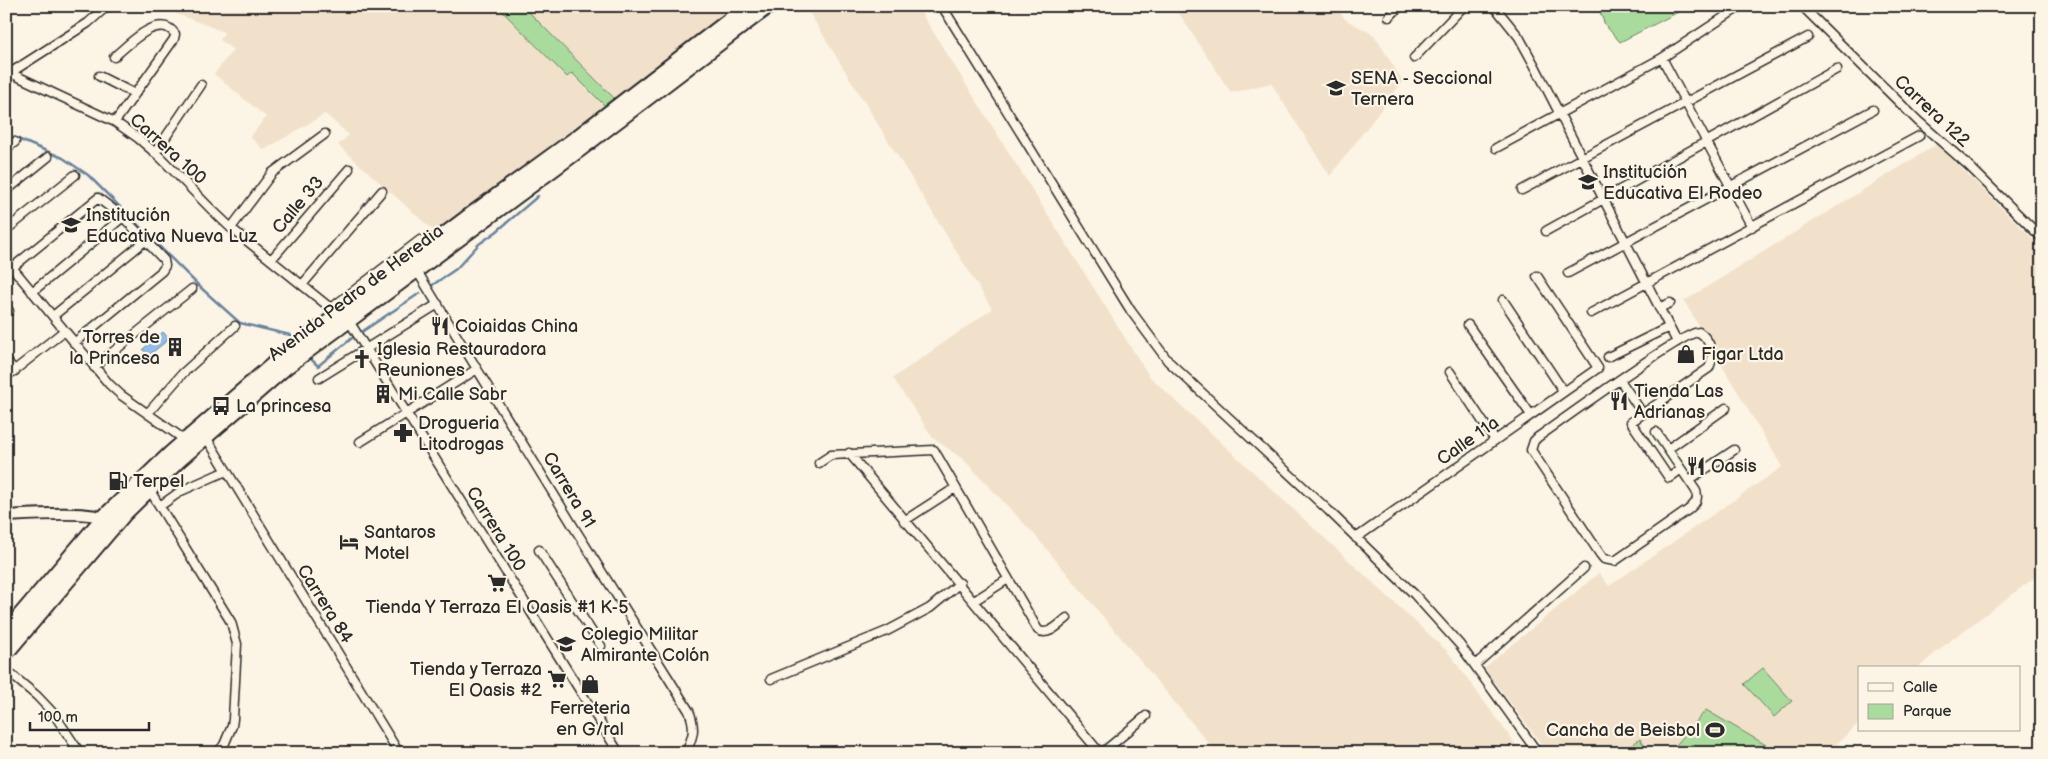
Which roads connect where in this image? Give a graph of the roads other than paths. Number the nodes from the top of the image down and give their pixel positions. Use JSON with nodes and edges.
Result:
{"nodes":[{"id":1,"x":748,"y":6,"type":"edge"},
{"id":2,"x":768,"y":6,"type":"edge"},
{"id":3,"x":942,"y":6,"type":"edge"},
{"id":4,"x":1400,"y":6,"type":"edge"},
{"id":5,"x":1464,"y":6,"type":"edge"},
{"id":6,"x":1494,"y":6,"type":"edge"},
{"id":7,"x":1741,"y":6,"type":"edge"},
{"id":8,"x":1802,"y":6,"type":"edge"},
{"id":9,"x":106,"y":7,"type":"edge"},
{"id":10,"x":1389,"y":17,"type":"dead end"},
{"id":11,"x":1808,"y":37,"type":"dead end"},
{"id":12,"x":114,"y":58,"type":"dead end"},
{"id":13,"x":1414,"y":58,"type":"dead end"},
{"id":14,"x":1662,"y":58,"type":"junction"},
{"id":15,"x":1837,"y":69,"type":"dead end"},
{"id":16,"x":8,"y":72,"type":"edge"},
{"id":17,"x":99,"y":76,"type":"dead end"},
{"id":18,"x":201,"y":85,"type":"dead end"},
{"id":19,"x":135,"y":94,"type":"junction"},
{"id":20,"x":1686,"y":102,"type":"junction"},
{"id":21,"x":1873,"y":110,"type":"dead end"},
{"id":22,"x":1560,"y":113,"type":"junction"},
{"id":23,"x":115,"y":122,"type":"junction"},
{"id":24,"x":325,"y":134,"type":"dead end"},
{"id":25,"x":1919,"y":136,"type":"dead end"},
{"id":26,"x":15,"y":142,"type":"dead end"},
{"id":27,"x":1707,"y":142,"type":"junction"},
{"id":28,"x":1496,"y":148,"type":"dead end"},
{"id":29,"x":6,"y":149,"type":"edge"},
{"id":30,"x":155,"y":153,"type":"junction"},
{"id":31,"x":48,"y":157,"type":"dead end"},
{"id":32,"x":1582,"y":158,"type":"junction"},
{"id":33,"x":348,"y":169,"type":"dead end"},
{"id":34,"x":75,"y":175,"type":"dead end"},
{"id":35,"x":1730,"y":186,"type":"junction"},
{"id":36,"x":1522,"y":190,"type":"dead end"},
{"id":37,"x":6,"y":191,"type":"edge"},
{"id":38,"x":382,"y":191,"type":"dead end"},
{"id":39,"x":1604,"y":199,"type":"junction"},
{"id":40,"x":123,"y":217,"type":"junction"},
{"id":41,"x":1752,"y":227,"type":"junction"},
{"id":42,"x":232,"y":228,"type":"junction"},
{"id":43,"x":6,"y":230,"type":"edge"},
{"id":44,"x":1546,"y":231,"type":"dead end"},
{"id":45,"x":2042,"y":238,"type":"edge"},
{"id":46,"x":420,"y":240,"type":"dead end"},
{"id":47,"x":145,"y":241,"type":"junction"},
{"id":48,"x":1626,"y":242,"type":"junction"},
{"id":49,"x":6,"y":260,"type":"edge"},
{"id":50,"x":271,"y":260,"type":"junction"},
{"id":51,"x":13,"y":267,"type":"junction"},
{"id":52,"x":417,"y":270,"type":"junction"},
{"id":53,"x":1568,"y":273,"type":"dead end"},
{"id":54,"x":1537,"y":276,"type":"dead end"},
{"id":55,"x":1646,"y":284,"type":"junction"},
{"id":56,"x":302,"y":285,"type":"junction"},
{"id":57,"x":192,"y":289,"type":"dead end"},
{"id":58,"x":32,"y":292,"type":"junction"},
{"id":59,"x":1502,"y":300,"type":"dead end"},
{"id":60,"x":1670,"y":303,"type":"dead end"},
{"id":61,"x":438,"y":304,"type":"junction"},
{"id":62,"x":1659,"y":308,"type":"junction"},
{"id":63,"x":1591,"y":313,"type":"dead end"},
{"id":64,"x":339,"y":315,"type":"junction"},
{"id":65,"x":53,"y":316,"type":"junction"},
{"id":66,"x":1468,"y":325,"type":"dead end"},
{"id":67,"x":235,"y":326,"type":"dead end"},
{"id":68,"x":1669,"y":327,"type":"junction"},
{"id":69,"x":64,"y":331,"type":"junction"},
{"id":70,"x":1677,"y":342,"type":"junction"},
{"id":71,"x":74,"y":343,"type":"junction"},
{"id":72,"x":365,"y":348,"type":"junction"},
{"id":73,"x":1608,"y":358,"type":"dead end"},
{"id":74,"x":6,"y":360,"type":"edge"},
{"id":75,"x":94,"y":366,"type":"junction"},
{"id":76,"x":477,"y":368,"type":"junction"},
{"id":77,"x":15,"y":371,"type":"junction"},
{"id":78,"x":1450,"y":372,"type":"dead end"},
{"id":79,"x":6,"y":378,"type":"edge"},
{"id":80,"x":319,"y":378,"type":"dead end"},
{"id":81,"x":1620,"y":380,"type":"junction"},
{"id":82,"x":1564,"y":392,"type":"junction"},
{"id":83,"x":1726,"y":408,"type":"dead end"},
{"id":84,"x":148,"y":413,"type":"junction"},
{"id":85,"x":406,"y":413,"type":"junction"},
{"id":86,"x":1643,"y":414,"type":"junction"},
{"id":87,"x":1531,"y":415,"type":"junction"},
{"id":88,"x":1656,"y":432,"type":"dead end"},
{"id":89,"x":206,"y":437,"type":"junction"},
{"id":90,"x":185,"y":440,"type":"junction"},
{"id":91,"x":1495,"y":440,"type":"junction"},
{"id":92,"x":360,"y":442,"type":"dead end"},
{"id":93,"x":1668,"y":449,"type":"junction"},
{"id":94,"x":1734,"y":450,"type":"dead end"},
{"id":95,"x":849,"y":453,"type":"junction"},
{"id":96,"x":819,"y":464,"type":"dead end"},
{"id":97,"x":1681,"y":469,"type":"junction"},
{"id":98,"x":226,"y":471,"type":"junction"},
{"id":99,"x":1689,"y":480,"type":"junction"},
{"id":100,"x":955,"y":488,"type":"junction"},
{"id":101,"x":149,"y":489,"type":"junction"},
{"id":102,"x":160,"y":506,"type":"junction"},
{"id":103,"x":6,"y":516,"type":"edge"},
{"id":104,"x":109,"y":521,"type":"junction"},
{"id":105,"x":904,"y":521,"type":"junction"},
{"id":106,"x":1356,"y":538,"type":"junction"},
{"id":107,"x":539,"y":550,"type":"dead end"},
{"id":108,"x":1584,"y":568,"type":"dead end"},
{"id":109,"x":1008,"y":579,"type":"junction"},
{"id":110,"x":960,"y":583,"type":"junction"},
{"id":111,"x":974,"y":601,"type":"junction"},
{"id":112,"x":1067,"y":618,"type":"dead end"},
{"id":113,"x":6,"y":632,"type":"edge"},
{"id":114,"x":601,"y":646,"type":"dead end"},
{"id":115,"x":6,"y":653,"type":"edge"},
{"id":116,"x":1475,"y":665,"type":"junction"},
{"id":117,"x":6,"y":670,"type":"edge"},
{"id":118,"x":771,"y":679,"type":"dead end"},
{"id":119,"x":1146,"y":716,"type":"dead end"},
{"id":120,"x":80,"y":753,"type":"edge"},
{"id":121,"x":217,"y":753,"type":"edge"},
{"id":122,"x":399,"y":753,"type":"edge"},
{"id":123,"x":619,"y":753,"type":"edge"},
{"id":124,"x":686,"y":753,"type":"edge"},
{"id":125,"x":1101,"y":753,"type":"edge"},
{"id":126,"x":1538,"y":753,"type":"edge"}],
"edges":[{"from":1,"to":64,"type":"highway","name":"Avenida Pedro de Heredia"},
{"from":2,"to":52,"type":"highway","name":"Avenida Pedro de Heredia"},
{"from":3,"to":106,"type":"street"},
{"from":4,"to":10,"type":"street"},
{"from":5,"to":13,"type":"street"},
{"from":6,"to":22,"type":"street"},
{"from":7,"to":14,"type":"street"},
{"from":8,"to":45,"type":"street","name":"Carrera 122"},
{"from":9,"to":16,"type":"street"},
{"from":11,"to":20,"type":"street"},
{"from":12,"to":19,"type":"street"},
{"from":14,"to":20,"type":"street"},
{"from":14,"to":22,"type":"street"},
{"from":15,"to":27,"type":"street"},
{"from":16,"to":23,"type":"street","name":"Carrera 100"},
{"from":17,"to":19,"type":"street"},
{"from":18,"to":30,"type":"street"},
{"from":19,"to":23,"type":"street"},
{"from":20,"to":27,"type":"street"},
{"from":20,"to":32,"type":"street"},
{"from":21,"to":35,"type":"street"},
{"from":22,"to":28,"type":"street"},
{"from":22,"to":32,"type":"street"},
{"from":23,"to":30,"type":"street","name":"Carrera 100"},
{"from":24,"to":42,"type":"street","name":"Calle 33"},
{"from":25,"to":41,"type":"street"},
{"from":26,"to":29,"type":"street"},
{"from":27,"to":35,"type":"street"},
{"from":27,"to":39,"type":"street"},
{"from":30,"to":42,"type":"street","name":"Carrera 100"},
{"from":31,"to":37,"type":"street"},
{"from":32,"to":36,"type":"street"},
{"from":32,"to":39,"type":"street"},
{"from":33,"to":50,"type":"street","name":"Calle 33"},
{"from":34,"to":43,"type":"street"},
{"from":35,"to":41,"type":"street"},
{"from":35,"to":48,"type":"street"},
{"from":38,"to":56,"type":"street"},
{"from":39,"to":44,"type":"street"},
{"from":39,"to":48,"type":"street"},
{"from":40,"to":47,"type":"street"},
{"from":40,"to":51,"type":"street"},
{"from":40,"to":58,"type":"street"},
{"from":41,"to":55,"type":"street"},
{"from":42,"to":50,"type":"street","name":"Carrera 100"},
{"from":46,"to":64,"type":"street"},
{"from":47,"to":65,"type":"street"},
{"from":47,"to":71,"type":"street"},
{"from":48,"to":53,"type":"street"},
{"from":48,"to":55,"type":"street"},
{"from":49,"to":51,"type":"street"},
{"from":50,"to":56,"type":"street","name":"Carrera 100"},
{"from":51,"to":58,"type":"street"},
{"from":52,"to":61,"type":"street","name":"Carrera 91"},
{"from":52,"to":64,"type":"highway","name":"Avenida Pedro de Heredia"},
{"from":54,"to":82,"type":"street","name":"Calle 11a"},
{"from":55,"to":62,"type":"street"},
{"from":55,"to":63,"type":"street"},
{"from":56,"to":64,"type":"street","name":"Carrera 100"},
{"from":57,"to":75,"type":"street"},
{"from":58,"to":65,"type":"street"},
{"from":59,"to":82,"type":"street"},
{"from":60,"to":62,"type":"street"},
{"from":61,"to":72,"type":"street"},
{"from":61,"to":76,"type":"street","name":"Carrera 91"},
{"from":62,"to":68,"type":"street"},
{"from":64,"to":72,"type":"street","name":"Carrera 100"},
{"from":64,"to":89,"type":"highway","name":"Avenida Pedro de Heredia"},
{"from":64,"to":90,"type":"highway","name":"Avenida Pedro de Heredia"},
{"from":65,"to":69,"type":"street"},
{"from":66,"to":87,"type":"street"},
{"from":67,"to":84,"type":"street"},
{"from":68,"to":70,"type":"street"},
{"from":68,"to":73,"type":"street"},
{"from":69,"to":71,"type":"street"},
{"from":69,"to":77,"type":"street"},
{"from":70,"to":81,"type":"street"},
{"from":70,"to":86,"type":"street"},
{"from":71,"to":75,"type":"street"},
{"from":72,"to":80,"type":"street"},
{"from":72,"to":85,"type":"street","name":"Carrera 100"},
{"from":74,"to":77,"type":"street"},
{"from":75,"to":84,"type":"street"},
{"from":76,"to":85,"type":"street"},
{"from":76,"to":124,"type":"street","name":"Carrera 91"},
{"from":77,"to":79,"type":"street"},
{"from":78,"to":91,"type":"street"},
{"from":81,"to":86,"type":"street"},
{"from":81,"to":99,"type":"street"},
{"from":82,"to":87,"type":"street","name":"Calle 11a"},
{"from":83,"to":93,"type":"street"},
{"from":84,"to":90,"type":"street"},
{"from":85,"to":92,"type":"street"},
{"from":85,"to":123,"type":"street","name":"Carrera 100"},
{"from":86,"to":97,"type":"street"},
{"from":87,"to":91,"type":"street","name":"Calle 11a"},
{"from":88,"to":93,"type":"street"},
{"from":89,"to":98,"type":"street","name":"Carrera 84"},
{"from":89,"to":101,"type":"highway","name":"Avenida Pedro de Heredia"},
{"from":90,"to":104,"type":"highway","name":"Avenida Pedro de Heredia"},
{"from":91,"to":106,"type":"street","name":"Calle 11a"},
{"from":93,"to":97,"type":"street"},
{"from":94,"to":99,"type":"street"},
{"from":95,"to":96,"type":"street"},
{"from":95,"to":100,"type":"street"},
{"from":95,"to":105,"type":"street"},
{"from":97,"to":99,"type":"street"},
{"from":98,"to":102,"type":"street"},
{"from":98,"to":122,"type":"street","name":"Carrera 84"},
{"from":100,"to":105,"type":"street"},
{"from":100,"to":109,"type":"street"},
{"from":101,"to":102,"type":"street"},
{"from":101,"to":104,"type":"highway","name":"Avenida Pedro de Heredia"},
{"from":102,"to":121,"type":"street"},
{"from":103,"to":104,"type":"street"},
{"from":104,"to":113,"type":"highway","name":"Avenida Pedro de Heredia"},
{"from":104,"to":115,"type":"highway","name":"Avenida Pedro de Heredia"},
{"from":105,"to":110,"type":"street"},
{"from":106,"to":116,"type":"street"},
{"from":107,"to":114,"type":"street"},
{"from":108,"to":116,"type":"street"},
{"from":109,"to":111,"type":"street"},
{"from":109,"to":112,"type":"street"},
{"from":110,"to":111,"type":"street"},
{"from":110,"to":118,"type":"street"},
{"from":111,"to":125,"type":"street"},
{"from":116,"to":126,"type":"street"},
{"from":117,"to":120,"type":"street"},
{"from":119,"to":125,"type":"street"}]}
